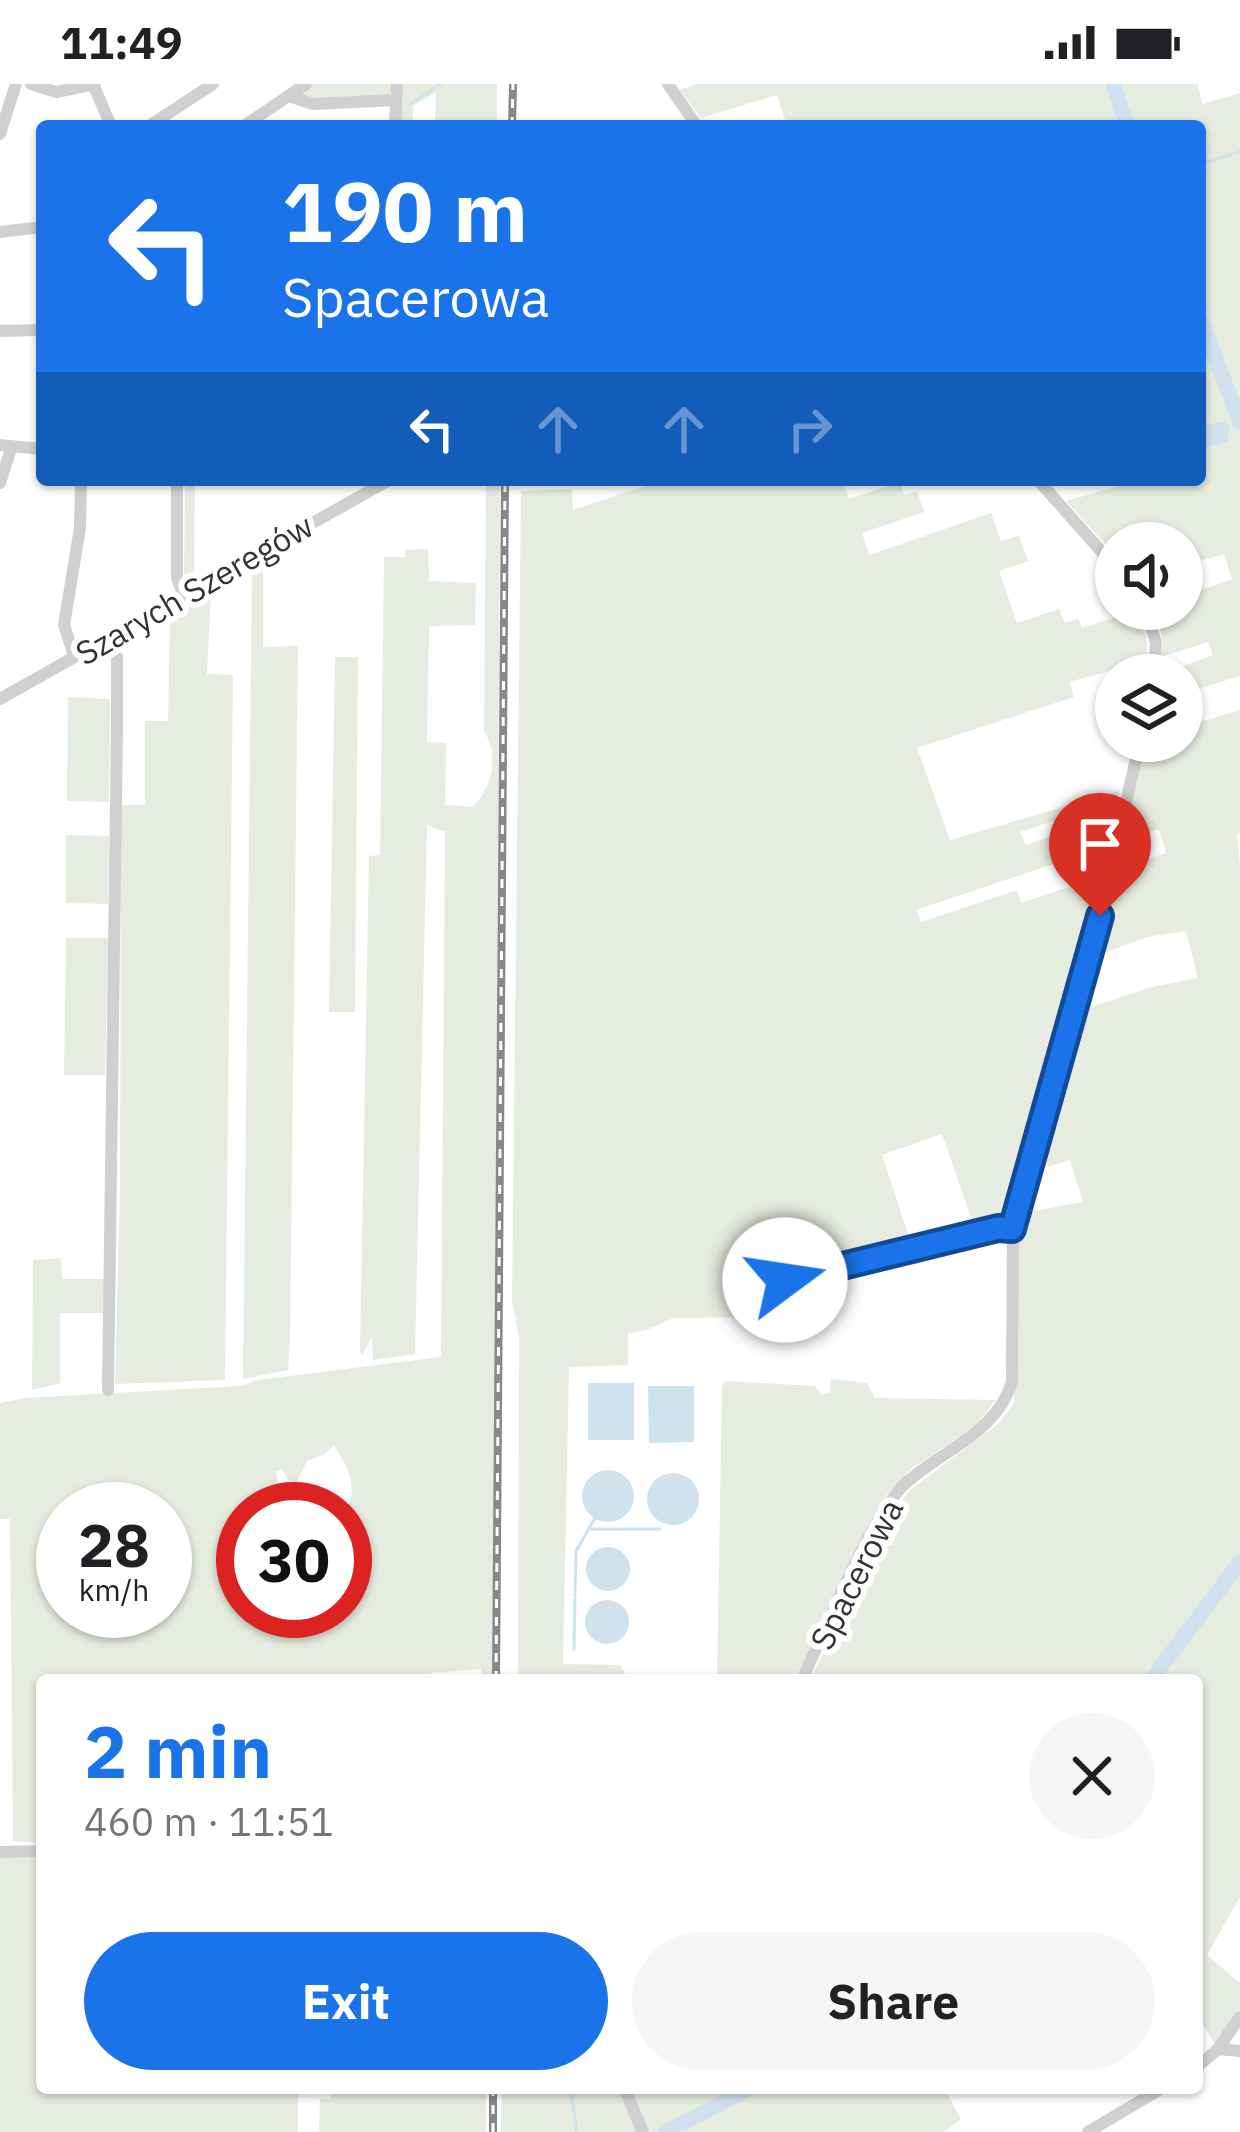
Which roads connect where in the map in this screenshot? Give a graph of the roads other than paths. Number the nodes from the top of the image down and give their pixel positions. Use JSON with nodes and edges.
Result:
{"nodes":[{"id":1,"x":16,"y":84,"type":"edge"},
{"id":2,"x":31,"y":84,"type":"edge"},
{"id":3,"x":94,"y":84,"type":"edge"},
{"id":4,"x":213,"y":84,"type":"edge"},
{"id":5,"x":306,"y":84,"type":"edge"},
{"id":6,"x":397,"y":84,"type":"edge"},
{"id":7,"x":668,"y":84,"type":"edge"},
{"id":8,"x":289,"y":96,"type":"junction"},
{"id":9,"x":396,"y":100,"type":"junction"},
{"id":10,"x":109,"y":120,"type":"edge"},
{"id":11,"x":158,"y":120,"type":"edge"},
{"id":12,"x":253,"y":120,"type":"edge"},
{"id":13,"x":395,"y":120,"type":"edge"},
{"id":14,"x":693,"y":120,"type":"edge"},
{"id":15,"x":1,"y":130,"type":"edge"},
{"id":16,"x":36,"y":228,"type":"edge"},
{"id":17,"x":0,"y":232,"type":"edge"},
{"id":18,"x":36,"y":330,"type":"edge"},
{"id":19,"x":0,"y":331,"type":"edge"},
{"id":20,"x":6,"y":447,"type":"edge"},
{"id":21,"x":36,"y":449,"type":"edge"},
{"id":22,"x":0,"y":483,"type":"edge"},
{"id":23,"x":81,"y":486,"type":"edge"},
{"id":24,"x":177,"y":486,"type":"edge"},
{"id":25,"x":378,"y":486,"type":"edge"},
{"id":26,"x":1043,"y":486,"type":"edge"},
{"id":27,"x":1095,"y":544,"type":"edge"},
{"id":28,"x":183,"y":594,"type":"junction"},
{"id":29,"x":112,"y":635,"type":"junction"},
{"id":30,"x":74,"y":656,"type":"junction"},
{"id":31,"x":0,"y":699,"type":"edge"},
{"id":32,"x":1135,"y":762,"type":"edge"},
{"id":33,"x":1012,"y":1229,"type":"junction"},
{"id":34,"x":741,"y":1291,"type":"dead end"},
{"id":35,"x":108,"y":1390,"type":"dead end"},
{"id":36,"x":805,"y":1674,"type":"edge"},
{"id":37,"x":36,"y":1851,"type":"edge"},
{"id":38,"x":0,"y":1852,"type":"edge"},
{"id":39,"x":1240,"y":2017,"type":"edge"},
{"id":40,"x":1218,"y":2049,"type":"junction"},
{"id":41,"x":1240,"y":2050,"type":"edge"},
{"id":42,"x":1203,"y":2062,"type":"edge"},
{"id":43,"x":627,"y":2094,"type":"edge"},
{"id":44,"x":1152,"y":2094,"type":"edge"},
{"id":45,"x":643,"y":2132,"type":"edge"},
{"id":46,"x":1088,"y":2132,"type":"edge"}],
"edges":[{"from":1,"to":15,"type":"street"},
{"from":2,"to":3,"type":"street"},
{"from":3,"to":10,"type":"street"},
{"from":4,"to":11,"type":"street"},
{"from":5,"to":8,"type":"street"},
{"from":6,"to":9,"type":"street"},
{"from":7,"to":14,"type":"street"},
{"from":8,"to":9,"type":"street"},
{"from":8,"to":12,"type":"street"},
{"from":9,"to":13,"type":"street"},
{"from":16,"to":17,"type":"street"},
{"from":18,"to":19,"type":"street"},
{"from":20,"to":21,"type":"street"},
{"from":20,"to":22,"type":"street"},
{"from":23,"to":30,"type":"street"},
{"from":24,"to":28,"type":"street"},
{"from":25,"to":28,"type":"street","name":"Szarych Szeregów"},
{"from":26,"to":27,"type":"street"},
{"from":28,"to":29,"type":"street","name":"Szarych Szeregów"},
{"from":29,"to":30,"type":"street","name":"Szarych Szeregów"},
{"from":29,"to":35,"type":"street"},
{"from":30,"to":31,"type":"street","name":"Szarych Szeregów"},
{"from":32,"to":33,"type":"street","name":"Spacerowa"},
{"from":33,"to":34,"type":"street"},
{"from":33,"to":36,"type":"street","name":"Spacerowa"},
{"from":37,"to":38,"type":"street"},
{"from":39,"to":40,"type":"street"},
{"from":40,"to":41,"type":"street"},
{"from":40,"to":42,"type":"street"},
{"from":43,"to":45,"type":"street"},
{"from":44,"to":46,"type":"street"}]}
